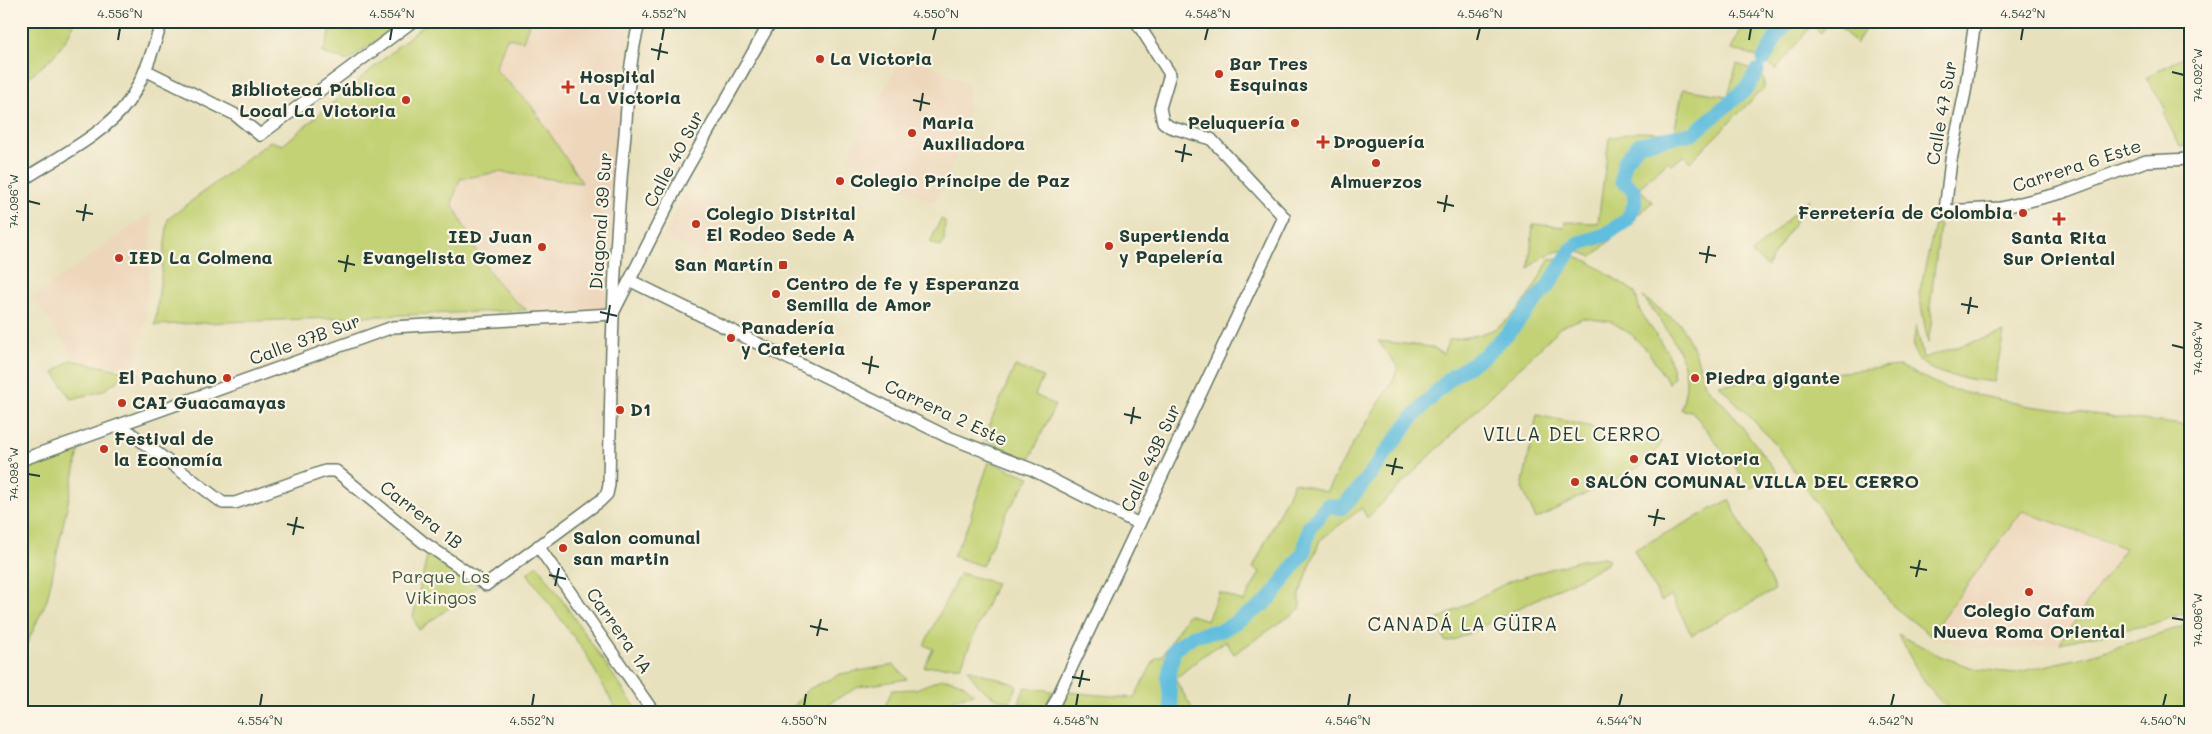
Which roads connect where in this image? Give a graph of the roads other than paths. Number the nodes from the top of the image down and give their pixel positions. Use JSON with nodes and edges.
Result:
{"nodes":[{"id":1,"x":162,"y":21,"type":"edge"},
{"id":2,"x":413,"y":21,"type":"edge"},
{"id":3,"x":640,"y":21,"type":"edge"},
{"id":4,"x":771,"y":21,"type":"edge"},
{"id":5,"x":1136,"y":21,"type":"edge"},
{"id":6,"x":1975,"y":21,"type":"edge"},
{"id":7,"x":146,"y":70,"type":"junction"},
{"id":8,"x":2191,"y":159,"type":"edge"},
{"id":9,"x":21,"y":181,"type":"edge"},
{"id":10,"x":1945,"y":212,"type":"joint"},
{"id":11,"x":631,"y":281,"type":"junction"},
{"id":12,"x":612,"y":314,"type":"junction"},
{"id":13,"x":120,"y":426,"type":"junction"},
{"id":14,"x":21,"y":460,"type":"edge"},
{"id":15,"x":1139,"y":524,"type":"junction"},
{"id":16,"x":538,"y":546,"type":"junction"},
{"id":17,"x":654,"y":713,"type":"edge"},
{"id":18,"x":1050,"y":713,"type":"edge"}],
"edges":[{"from":1,"to":7,"type":"street"},
{"from":2,"to":7,"type":"street"},
{"from":3,"to":12,"type":"street","name":"Diagonal 39 Sur"},
{"from":4,"to":11,"type":"street","name":"Calle 40 Sur"},
{"from":5,"to":15,"type":"street","name":"Calle 43B Sur"},
{"from":6,"to":10,"type":"street","name":"Calle 47 Sur"},
{"from":7,"to":9,"type":"street"},
{"from":8,"to":10,"type":"street","name":"Carrera 6 Este"},
{"from":11,"to":12,"type":"street","name":"Calle 40 Sur"},
{"from":11,"to":15,"type":"street","name":"Carrera 2 Este"},
{"from":12,"to":13,"type":"street","name":"Calle 37B Sur"},
{"from":12,"to":16,"type":"street","name":"Diagonal 39 Sur"},
{"from":13,"to":14,"type":"street","name":"Calle 37B Sur"},
{"from":13,"to":16,"type":"street","name":"Carrera 1B"},
{"from":15,"to":18,"type":"street","name":"Calle 43B Sur"},
{"from":16,"to":17,"type":"street","name":"Carrera 1A"}]}
